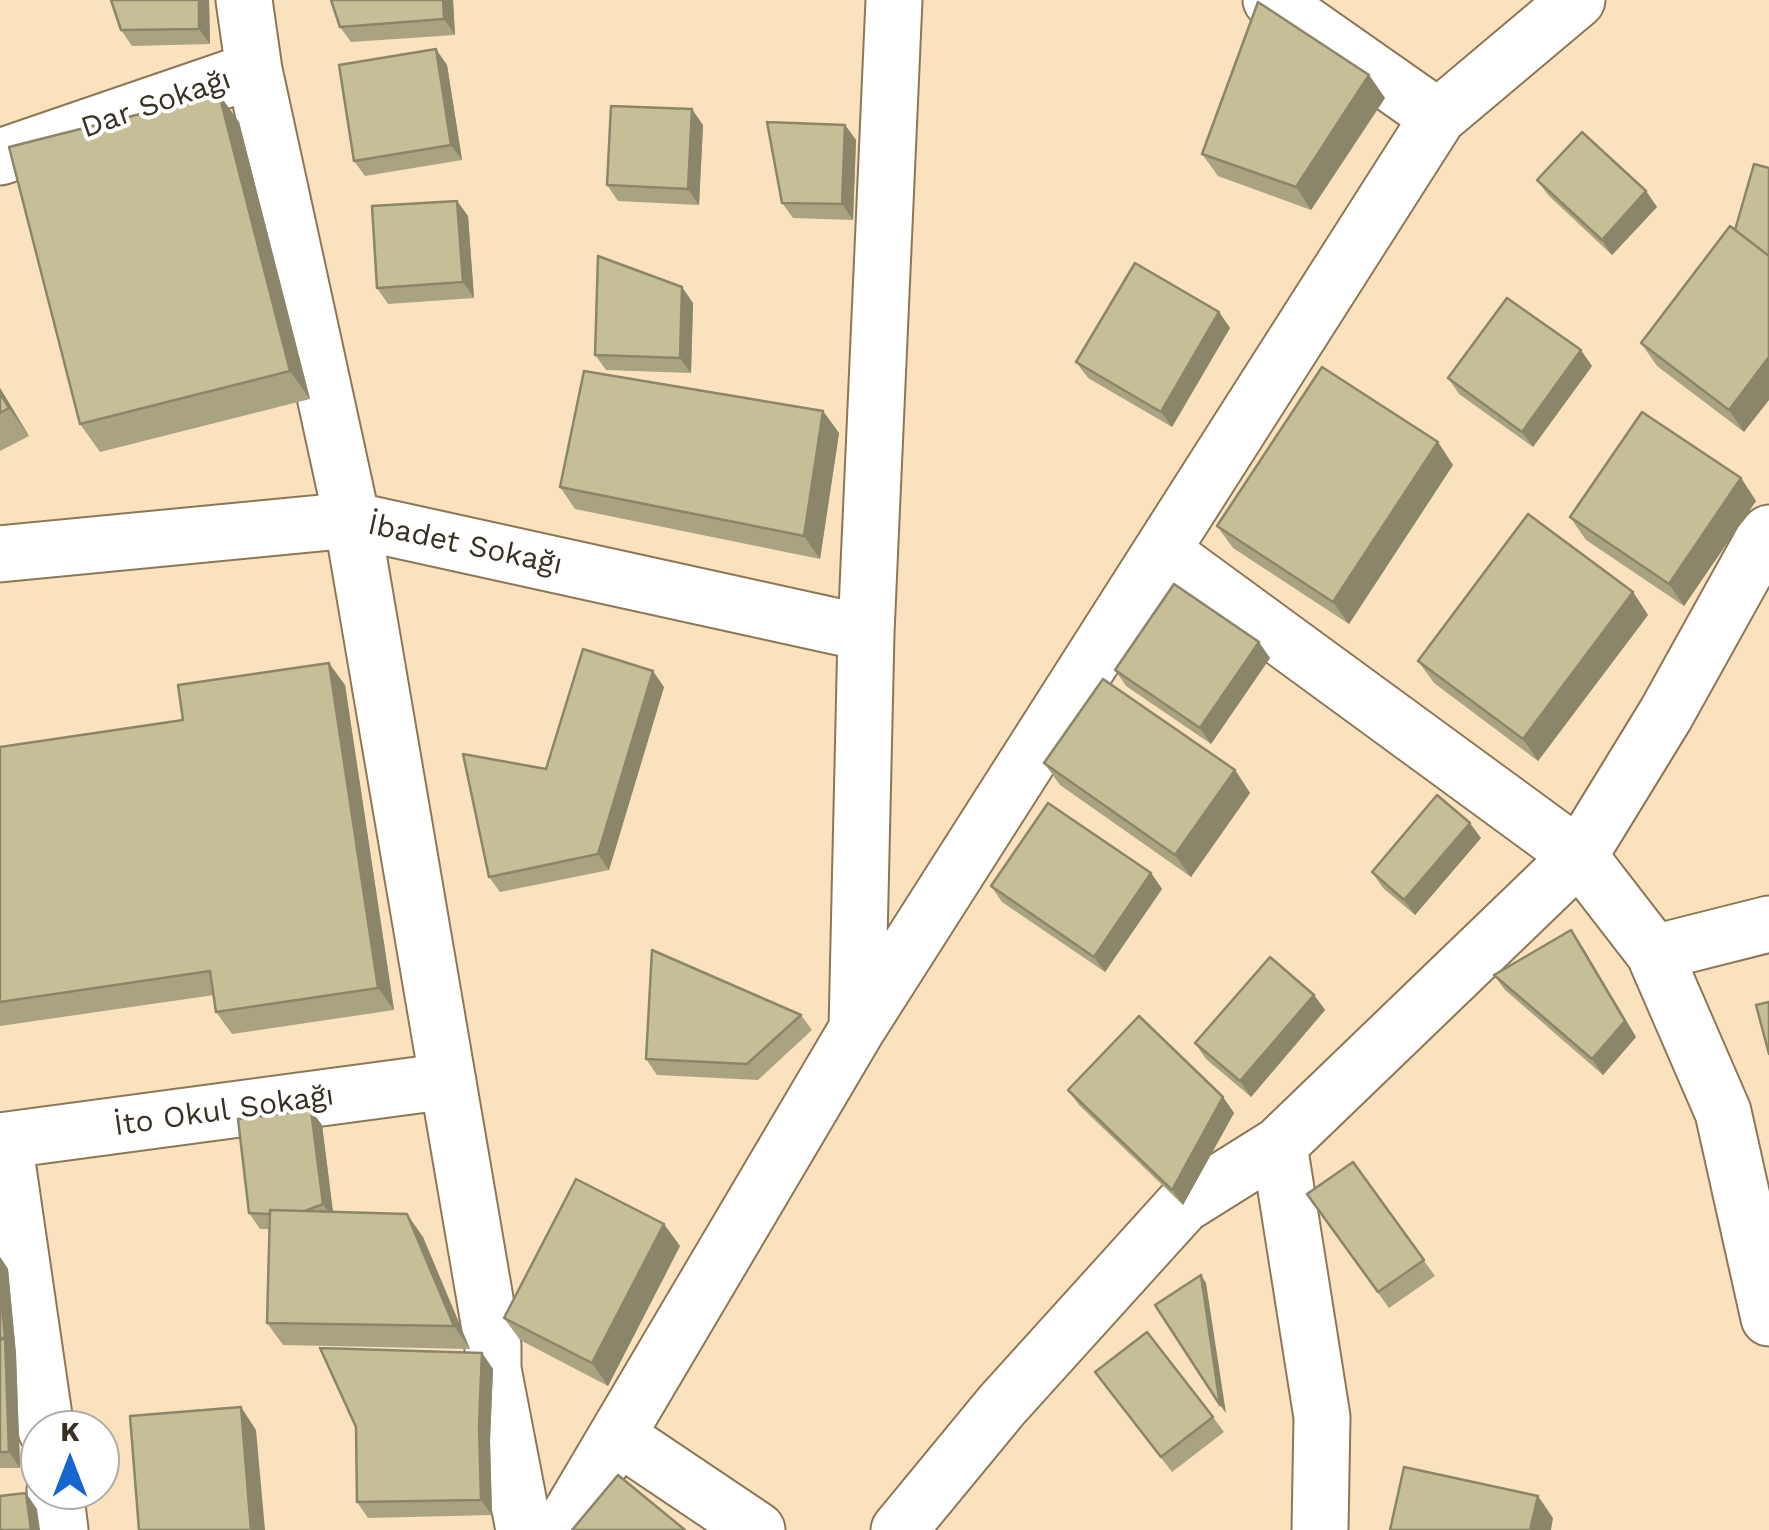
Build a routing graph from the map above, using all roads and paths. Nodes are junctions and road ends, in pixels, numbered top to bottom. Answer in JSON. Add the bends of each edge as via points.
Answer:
{"nodes":[{"id":1,"x":244,"y":0,"type":"edge"},
{"id":2,"x":894,"y":0,"type":"edge"},
{"id":3,"x":1271,"y":0,"type":"edge"},
{"id":4,"x":1577,"y":0,"type":"edge"},
{"id":5,"x":254,"y":70,"type":"junction"},
{"id":6,"x":1438,"y":118,"type":"junction"},
{"id":7,"x":0,"y":157,"type":"edge"},
{"id":8,"x":352,"y":520,"type":"junction"},
{"id":9,"x":1769,"y":533,"type":"edge"},
{"id":10,"x":1162,"y":551,"type":"junction"},
{"id":11,"x":0,"y":554,"type":"edge"},
{"id":12,"x":866,"y":633,"type":"junction"},
{"id":13,"x":1579,"y":856,"type":"junction"},
{"id":14,"x":1769,"y":924,"type":"edge"},
{"id":15,"x":1654,"y":953,"type":"junction"},
{"id":16,"x":857,"y":1029,"type":"junction"},
{"id":17,"x":448,"y":1081,"type":"junction"},
{"id":18,"x":2,"y":1141,"type":"edge"},
{"id":19,"x":1279,"y":1145,"type":"junction"},
{"id":20,"x":1769,"y":1318,"type":"edge"},
{"id":21,"x":43,"y":1410,"type":"edge"},
{"id":22,"x":616,"y":1436,"type":"junction"},
{"id":23,"x":524,"y":1530,"type":"edge"},
{"id":24,"x":561,"y":1530,"type":"edge"},
{"id":25,"x":757,"y":1530,"type":"edge"},
{"id":26,"x":899,"y":1530,"type":"edge"},
{"id":27,"x":1320,"y":1530,"type":"edge"}],
"edges":[{"from":1,"to":5,"type":"street"},
{"from":2,"to":12,"type":"street"},
{"from":3,"to":6,"type":"street"},
{"from":4,"to":6,"type":"street"},
{"from":5,"to":7,"type":"street","name":"Dar Sokağı"},
{"from":5,"to":8,"type":"street"},
{"from":6,"to":10,"type":"street"},
{"from":8,"to":11,"type":"street","name":"İbadet Sokağı"},
{"from":8,"to":12,"type":"street","name":"İbadet Sokağı"},
{"from":8,"to":17,"type":"street"},
{"from":9,"to":13,"type":"street"},
{"from":10,"to":13,"type":"street"},
{"from":10,"to":16,"type":"street"},
{"from":12,"to":16,"type":"street"},
{"from":13,"to":15,"type":"street"},
{"from":13,"to":19,"type":"street"},
{"from":14,"to":15,"type":"street"},
{"from":15,"to":20,"type":"street","via":[[1724,1112]]},
{"from":16,"to":22,"type":"street"},
{"from":17,"to":18,"type":"street","name":"İto Okul Sokağı"},
{"from":17,"to":23,"type":"street"},
{"from":18,"to":21,"type":"street"},
{"from":19,"to":26,"type":"street","via":[[1183,1205]]},
{"from":19,"to":27,"type":"street","via":[[1322,1417]]},
{"from":22,"to":24,"type":"street"},
{"from":22,"to":25,"type":"street"}]}
